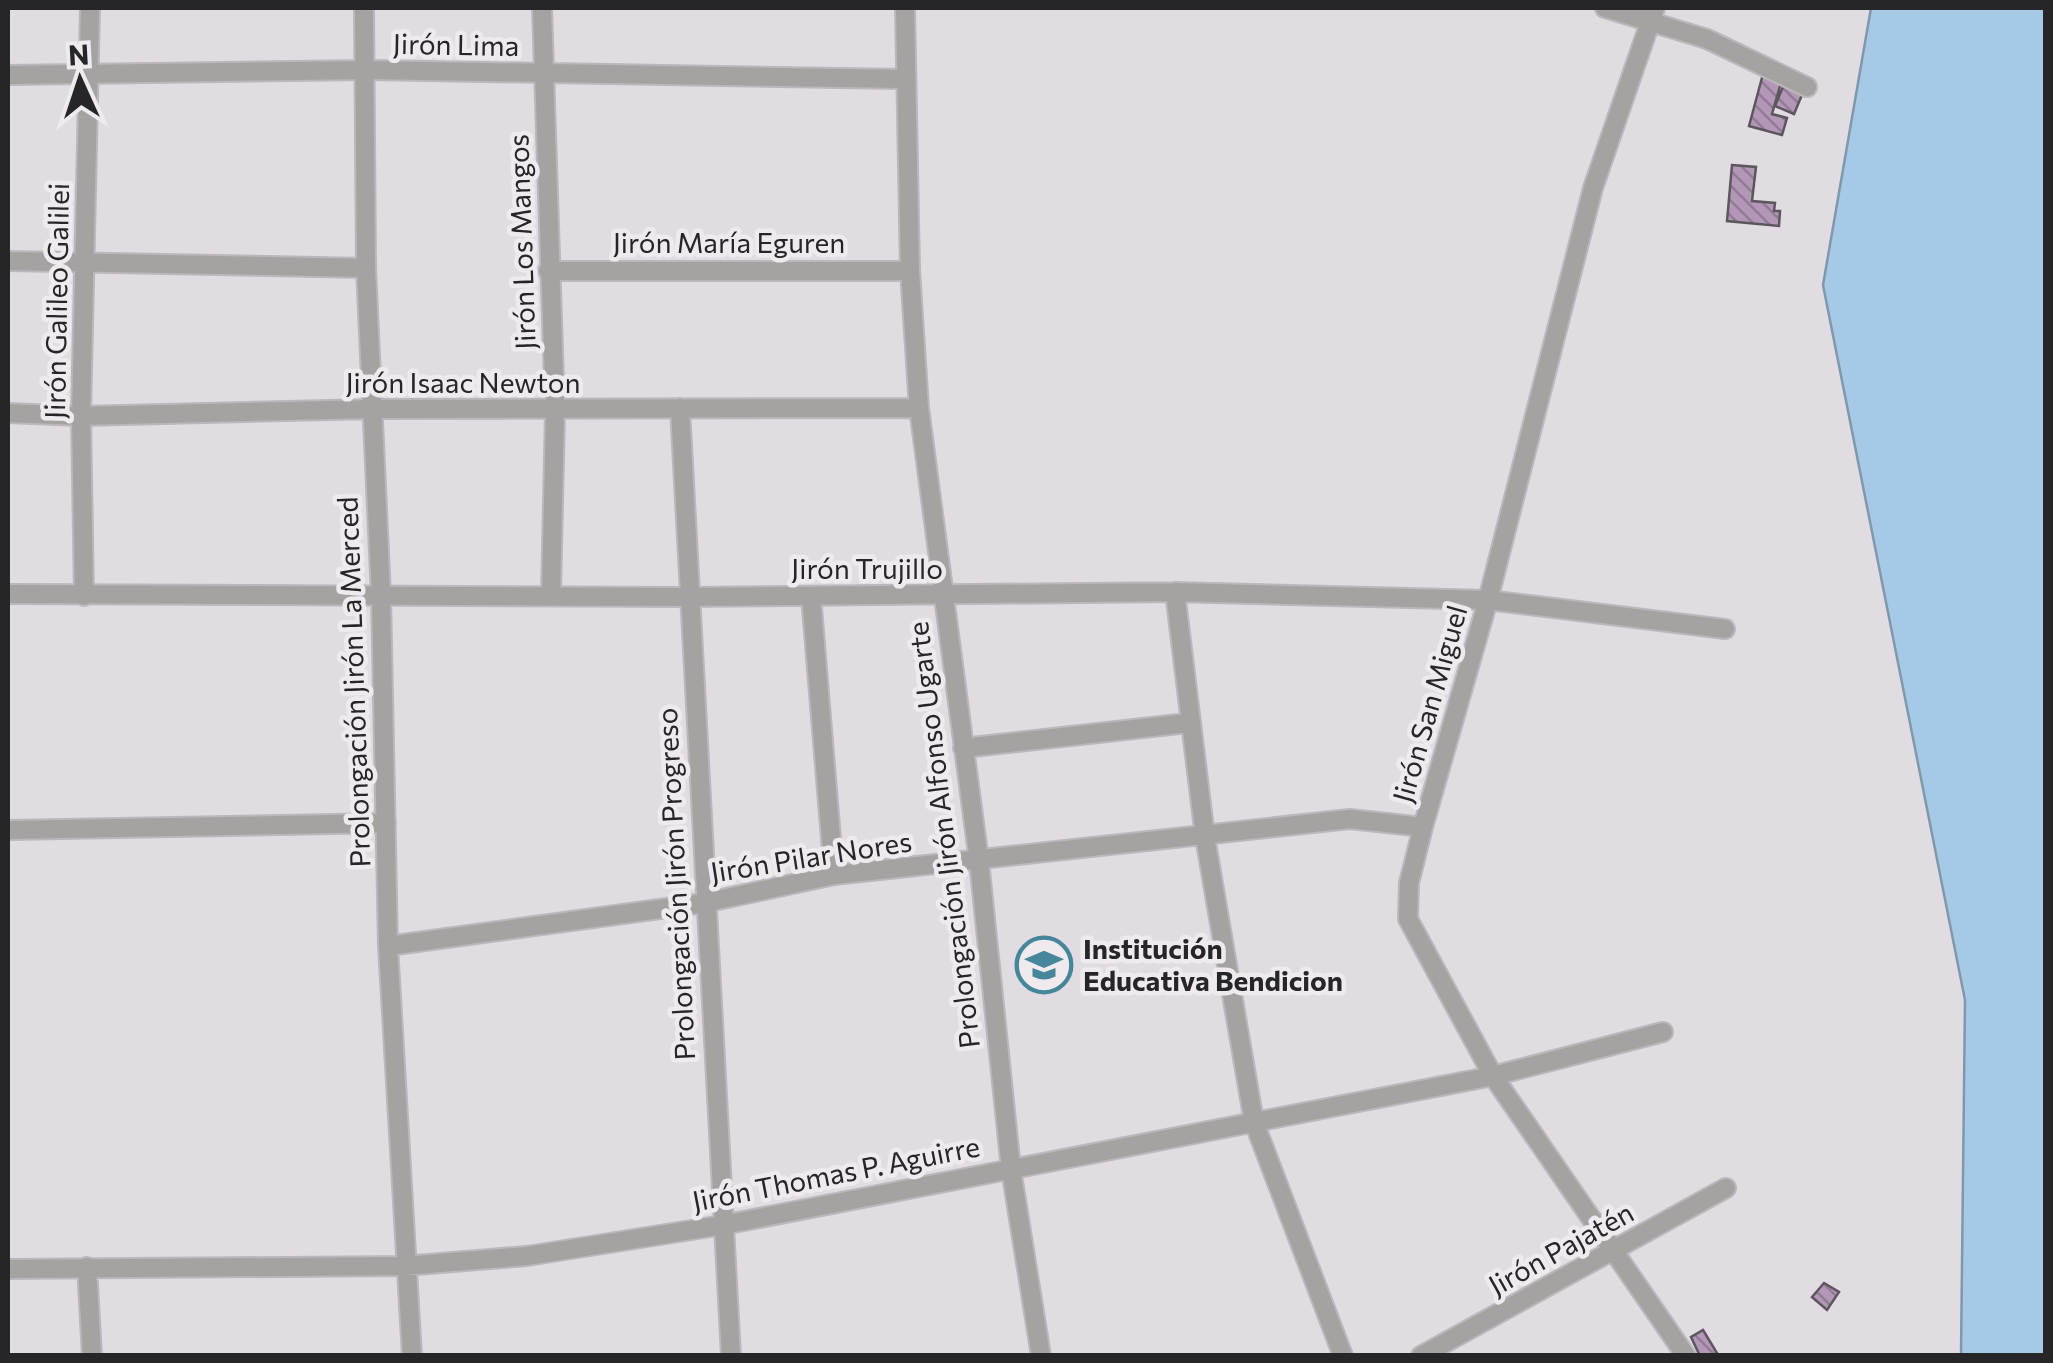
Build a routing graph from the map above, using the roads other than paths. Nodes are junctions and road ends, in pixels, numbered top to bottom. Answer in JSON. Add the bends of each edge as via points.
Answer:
{"nodes":[{"id":1,"x":90,"y":8,"type":"edge"},
{"id":2,"x":364,"y":8,"type":"edge"},
{"id":3,"x":542,"y":8,"type":"edge"},
{"id":4,"x":905,"y":8,"type":"edge"},
{"id":5,"x":1605,"y":8,"type":"edge"},
{"id":6,"x":1653,"y":14,"type":"edge"},
{"id":7,"x":368,"y":70,"type":"junction"},
{"id":8,"x":8,"y":75,"type":"edge"},
{"id":9,"x":90,"y":75,"type":"junction"},
{"id":10,"x":544,"y":75,"type":"junction"},
{"id":11,"x":903,"y":78,"type":"junction"},
{"id":12,"x":1807,"y":87,"type":"dead end"},
{"id":13,"x":8,"y":261,"type":"edge"},
{"id":14,"x":86,"y":261,"type":"junction"},
{"id":15,"x":366,"y":268,"type":"junction"},
{"id":16,"x":548,"y":271,"type":"junction"},
{"id":17,"x":910,"y":271,"type":"junction"},
{"id":18,"x":680,"y":408,"type":"junction"},
{"id":19,"x":919,"y":408,"type":"junction"},
{"id":20,"x":374,"y":409,"type":"junction"},
{"id":21,"x":555,"y":412,"type":"junction"},
{"id":22,"x":8,"y":413,"type":"edge"},
{"id":23,"x":81,"y":416,"type":"junction"},
{"id":24,"x":1175,"y":592,"type":"junction"},
{"id":25,"x":8,"y":594,"type":"edge"},
{"id":26,"x":551,"y":594,"type":"junction"},
{"id":27,"x":84,"y":596,"type":"junction"},
{"id":28,"x":381,"y":596,"type":"junction"},
{"id":29,"x":811,"y":596,"type":"junction"},
{"id":30,"x":942,"y":596,"type":"junction"},
{"id":31,"x":688,"y":598,"type":"junction"},
{"id":32,"x":1488,"y":600,"type":"junction"},
{"id":33,"x":1725,"y":629,"type":"dead end"},
{"id":34,"x":1188,"y":724,"type":"junction"},
{"id":35,"x":963,"y":748,"type":"junction"},
{"id":36,"x":386,"y":823,"type":"junction"},
{"id":37,"x":1423,"y":827,"type":"junction"},
{"id":38,"x":8,"y":830,"type":"edge"},
{"id":39,"x":1205,"y":837,"type":"junction"},
{"id":40,"x":979,"y":861,"type":"junction"},
{"id":41,"x":834,"y":875,"type":"junction"},
{"id":42,"x":704,"y":903,"type":"junction"},
{"id":43,"x":388,"y":946,"type":"junction"},
{"id":44,"x":1663,"y":1032,"type":"dead end"},
{"id":45,"x":1492,"y":1076,"type":"junction"},
{"id":46,"x":1254,"y":1122,"type":"junction"},
{"id":47,"x":1010,"y":1169,"type":"junction"},
{"id":48,"x":1726,"y":1188,"type":"dead end"},
{"id":49,"x":722,"y":1225,"type":"junction"},
{"id":50,"x":1618,"y":1250,"type":"junction"},
{"id":51,"x":404,"y":1266,"type":"junction"},
{"id":52,"x":88,"y":1267,"type":"junction"},
{"id":53,"x":8,"y":1269,"type":"edge"},
{"id":54,"x":92,"y":1356,"type":"edge"},
{"id":55,"x":412,"y":1356,"type":"edge"},
{"id":56,"x":731,"y":1356,"type":"edge"},
{"id":57,"x":1041,"y":1356,"type":"edge"},
{"id":58,"x":1344,"y":1356,"type":"edge"},
{"id":59,"x":1421,"y":1356,"type":"edge"},
{"id":60,"x":1686,"y":1356,"type":"edge"}],
"edges":[{"from":1,"to":9,"type":"street","name":"Jirón Galileo Galilei"},
{"from":2,"to":7,"type":"street","name":"Prolongación Jirón La Merced"},
{"from":3,"to":10,"type":"street","name":"Jirón Los Mangos"},
{"from":4,"to":11,"type":"street","name":"Prolongación Jirón Alfonso Ugarte"},
{"from":5,"to":6,"type":"street"},
{"from":6,"to":12,"type":"street"},
{"from":6,"to":32,"type":"street","name":"Jirón San Miguel","via":[[1593,188]]},
{"from":7,"to":9,"type":"street","name":"Jirón Lima"},
{"from":7,"to":10,"type":"street","name":"Jirón Lima"},
{"from":7,"to":15,"type":"street","name":"Prolongación Jirón La Merced"},
{"from":8,"to":9,"type":"street","name":"Jirón Lima"},
{"from":9,"to":14,"type":"street","name":"Jirón Galileo Galilei"},
{"from":10,"to":11,"type":"street","name":"Jirón Lima"},
{"from":10,"to":16,"type":"street","name":"Jirón Los Mangos"},
{"from":11,"to":17,"type":"street","name":"Prolongación Jirón Alfonso Ugarte"},
{"from":13,"to":14,"type":"street"},
{"from":14,"to":15,"type":"street"},
{"from":14,"to":23,"type":"street","name":"Jirón Galileo Galilei"},
{"from":15,"to":20,"type":"street","name":"Prolongación Jirón La Merced"},
{"from":16,"to":17,"type":"street","name":"Jirón María Eguren"},
{"from":16,"to":21,"type":"street","name":"Jirón Los Mangos"},
{"from":17,"to":19,"type":"street","name":"Prolongación Jirón Alfonso Ugarte"},
{"from":18,"to":19,"type":"street","name":"Jirón Isaac Newton"},
{"from":18,"to":21,"type":"street","name":"Jirón Isaac Newton"},
{"from":18,"to":31,"type":"street","name":"Prolongación Jirón Progreso"},
{"from":19,"to":30,"type":"street","name":"Prolongación Jirón Alfonso Ugarte"},
{"from":20,"to":21,"type":"street","name":"Jirón Isaac Newton"},
{"from":20,"to":23,"type":"street","name":"Jirón Isaac Newton"},
{"from":20,"to":28,"type":"street","name":"Prolongación Jirón La Merced"},
{"from":21,"to":26,"type":"street","name":"Jirón Los Mangos"},
{"from":22,"to":23,"type":"street","name":"Jirón Isaac Newton"},
{"from":23,"to":27,"type":"street","name":"Jirón Galileo Galilei"},
{"from":24,"to":30,"type":"street","name":"Jirón Trujillo"},
{"from":24,"to":32,"type":"street","name":"Jirón Trujillo"},
{"from":24,"to":34,"type":"street"},
{"from":25,"to":27,"type":"street","name":"Jirón Trujillo"},
{"from":26,"to":28,"type":"street","name":"Jirón Trujillo"},
{"from":26,"to":31,"type":"street","name":"Jirón Trujillo"},
{"from":27,"to":28,"type":"street","name":"Jirón Trujillo"},
{"from":28,"to":36,"type":"street","name":"Prolongación Jirón La Merced"},
{"from":29,"to":30,"type":"street","name":"Jirón Trujillo"},
{"from":29,"to":31,"type":"street","name":"Jirón Trujillo"},
{"from":29,"to":41,"type":"street"},
{"from":30,"to":35,"type":"street","name":"Prolongación Jirón Alfonso Ugarte"},
{"from":31,"to":42,"type":"street","name":"Prolongación Jirón Progreso"},
{"from":32,"to":33,"type":"street","name":"Jirón Trujillo"},
{"from":32,"to":37,"type":"street","name":"Jirón San Miguel"},
{"from":34,"to":35,"type":"street"},
{"from":34,"to":39,"type":"street"},
{"from":35,"to":40,"type":"street","name":"Prolongación Jirón Alfonso Ugarte"},
{"from":36,"to":38,"type":"street"},
{"from":36,"to":43,"type":"street","name":"Prolongación Jirón La Merced"},
{"from":37,"to":39,"type":"street","name":"Jirón Pilar Nores","via":[[1350,819]]},
{"from":37,"to":45,"type":"street","name":"Jirón San Miguel","via":[[1408,919]]},
{"from":39,"to":40,"type":"street","name":"Jirón Pilar Nores"},
{"from":39,"to":46,"type":"street"},
{"from":40,"to":41,"type":"street","name":"Jirón Pilar Nores"},
{"from":40,"to":47,"type":"street","name":"Prolongación Jirón Alfonso Ugarte"},
{"from":41,"to":42,"type":"street","name":"Jirón Pilar Nores"},
{"from":42,"to":43,"type":"street","name":"Jirón Pilar Nores"},
{"from":42,"to":49,"type":"street","name":"Prolongación Jirón Progreso"},
{"from":43,"to":51,"type":"street","name":"Prolongación Jirón La Merced"},
{"from":44,"to":45,"type":"street","name":"Jirón Thomas P. Aguirre"},
{"from":45,"to":46,"type":"street","name":"Jirón Thomas P. Aguirre"},
{"from":45,"to":50,"type":"street","name":"Jirón San Miguel"},
{"from":46,"to":47,"type":"street","name":"Jirón Thomas P. Aguirre"},
{"from":46,"to":58,"type":"street"},
{"from":47,"to":49,"type":"street","name":"Jirón Thomas P. Aguirre"},
{"from":47,"to":57,"type":"street","name":"Prolongación Jirón Alfonso Ugarte"},
{"from":48,"to":50,"type":"street","name":"Jirón Pajatén"},
{"from":49,"to":51,"type":"street","name":"Jirón Thomas P. Aguirre","via":[[526,1256]]},
{"from":49,"to":56,"type":"street","name":"Prolongación Jirón Progreso"},
{"from":50,"to":59,"type":"street","name":"Jirón Pajatén"},
{"from":50,"to":60,"type":"street","name":"Jirón San Miguel"},
{"from":51,"to":52,"type":"street","name":"Jirón Thomas P. Aguirre"},
{"from":51,"to":55,"type":"street","name":"Prolongación Jirón La Merced"},
{"from":52,"to":53,"type":"street","name":"Jirón Thomas P. Aguirre"},
{"from":52,"to":54,"type":"street"}]}
